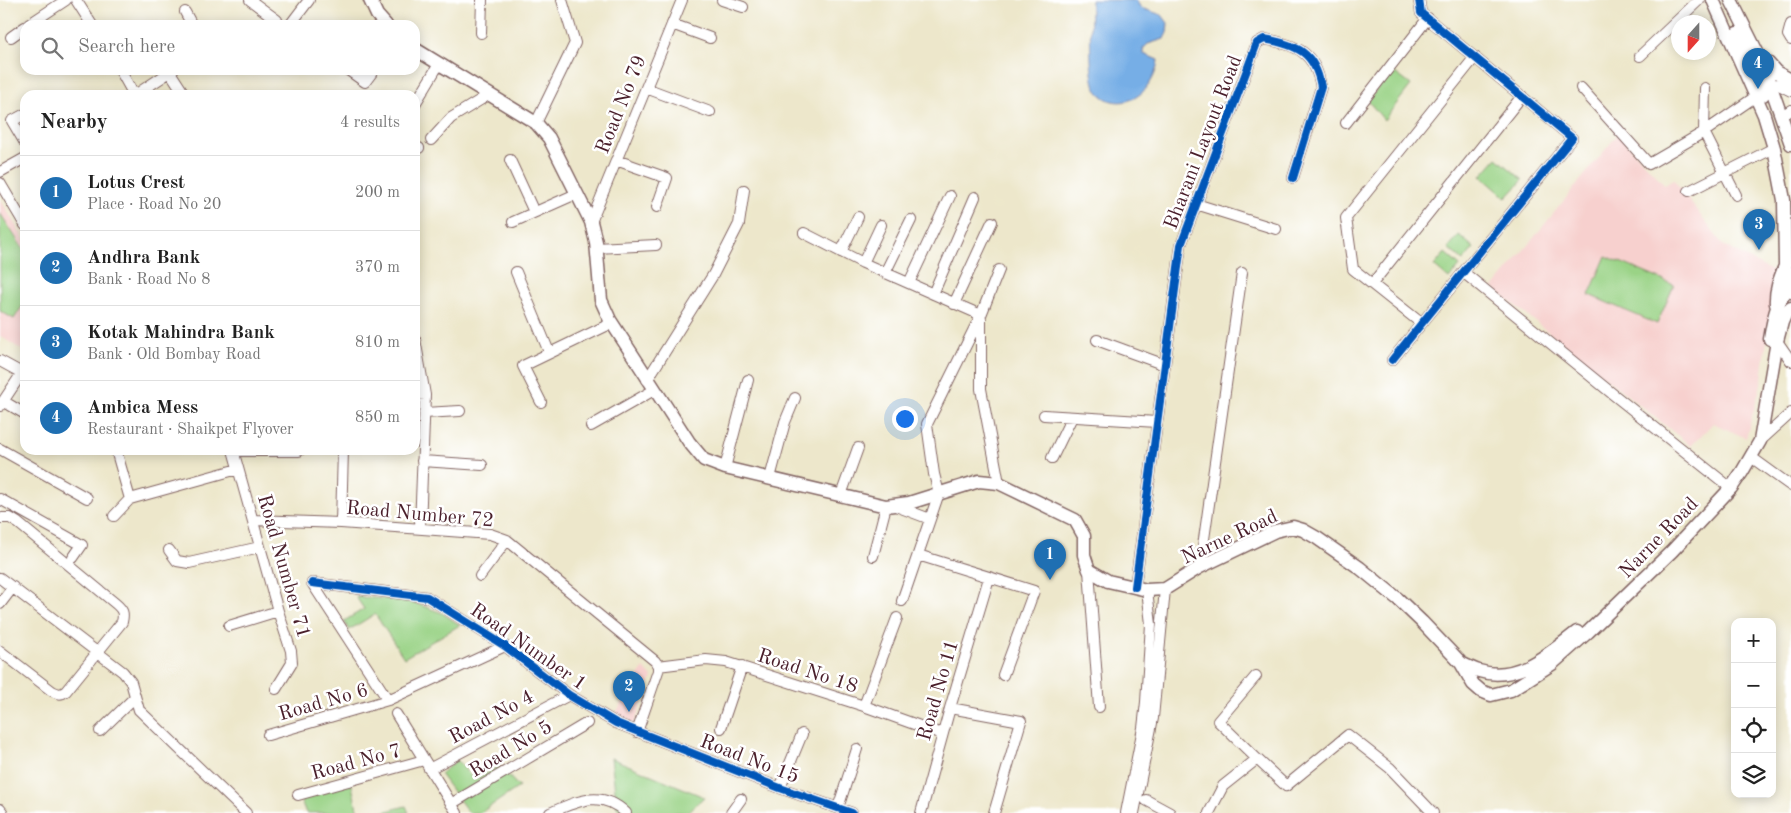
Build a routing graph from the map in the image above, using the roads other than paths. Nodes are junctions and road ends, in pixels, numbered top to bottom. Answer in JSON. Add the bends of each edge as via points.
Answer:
{"nodes":[{"id":1,"x":66,"y":0,"type":"edge"},
{"id":2,"x":76,"y":0,"type":"edge"},
{"id":3,"x":250,"y":0,"type":"edge"},
{"id":4,"x":309,"y":0,"type":"edge"},
{"id":5,"x":370,"y":0,"type":"edge"},
{"id":6,"x":482,"y":0,"type":"edge"},
{"id":7,"x":562,"y":0,"type":"edge"},
{"id":8,"x":682,"y":0,"type":"edge"},
{"id":9,"x":722,"y":0,"type":"edge"},
{"id":10,"x":1420,"y":0,"type":"edge"},
{"id":11,"x":1699,"y":0,"type":"edge"},
{"id":12,"x":1713,"y":0,"type":"edge"},
{"id":13,"x":1720,"y":0,"type":"edge"},
{"id":14,"x":1731,"y":0,"type":"edge"},
{"id":15,"x":1737,"y":0,"type":"edge"},
{"id":16,"x":743,"y":7,"type":"dead end"},
{"id":17,"x":185,"y":12,"type":"dead end"},
{"id":18,"x":1428,"y":18,"type":"junction"},
{"id":19,"x":36,"y":20,"type":"edge"},
{"id":20,"x":89,"y":20,"type":"edge"},
{"id":21,"x":189,"y":20,"type":"edge"},
{"id":22,"x":277,"y":20,"type":"dead end"},
{"id":23,"x":294,"y":20,"type":"edge"},
{"id":24,"x":382,"y":20,"type":"edge"},
{"id":25,"x":672,"y":24,"type":"junction"},
{"id":26,"x":1791,"y":24,"type":"edge"},
{"id":27,"x":20,"y":30,"type":"edge"},
{"id":28,"x":481,"y":33,"type":"dead end"},
{"id":29,"x":10,"y":37,"type":"dead end"},
{"id":30,"x":710,"y":38,"type":"dead end"},
{"id":31,"x":1791,"y":40,"type":"edge"},
{"id":32,"x":420,"y":52,"type":"edge"},
{"id":33,"x":1640,"y":56,"type":"dead end"},
{"id":34,"x":1475,"y":57,"type":"junction"},
{"id":35,"x":1768,"y":63,"type":"junction"},
{"id":36,"x":439,"y":64,"type":"junction"},
{"id":37,"x":123,"y":75,"type":"edge"},
{"id":38,"x":166,"y":75,"type":"edge"},
{"id":39,"x":174,"y":75,"type":"edge"},
{"id":40,"x":355,"y":75,"type":"edge"},
{"id":41,"x":370,"y":75,"type":"edge"},
{"id":42,"x":1791,"y":80,"type":"edge"},
{"id":43,"x":1778,"y":84,"type":"junction"},
{"id":44,"x":646,"y":88,"type":"junction"},
{"id":45,"x":1581,"y":88,"type":"dead end"},
{"id":46,"x":1705,"y":88,"type":"dead end"},
{"id":47,"x":131,"y":90,"type":"edge"},
{"id":48,"x":142,"y":90,"type":"edge"},
{"id":49,"x":182,"y":90,"type":"edge"},
{"id":50,"x":1791,"y":91,"type":"edge"},
{"id":51,"x":490,"y":94,"type":"junction"},
{"id":52,"x":420,"y":96,"type":"edge"},
{"id":53,"x":1522,"y":96,"type":"junction"},
{"id":54,"x":1755,"y":97,"type":"junction"},
{"id":55,"x":710,"y":112,"type":"dead end"},
{"id":56,"x":1790,"y":115,"type":"edge"},
{"id":57,"x":20,"y":117,"type":"edge"},
{"id":58,"x":536,"y":123,"type":"junction"},
{"id":59,"x":1346,"y":123,"type":"dead end"},
{"id":60,"x":1704,"y":132,"type":"junction"},
{"id":61,"x":20,"y":135,"type":"edge"},
{"id":62,"x":431,"y":140,"type":"dead end"},
{"id":63,"x":1791,"y":144,"type":"edge"},
{"id":64,"x":1774,"y":148,"type":"junction"},
{"id":65,"x":510,"y":160,"type":"dead end"},
{"id":66,"x":616,"y":160,"type":"junction"},
{"id":67,"x":20,"y":161,"type":"edge"},
{"id":68,"x":0,"y":172,"type":"edge"},
{"id":69,"x":1725,"y":172,"type":"junction"},
{"id":70,"x":1293,"y":178,"type":"dead end"},
{"id":71,"x":0,"y":183,"type":"edge"},
{"id":72,"x":744,"y":190,"type":"dead end"},
{"id":73,"x":1689,"y":191,"type":"dead end"},
{"id":74,"x":576,"y":194,"type":"junction"},
{"id":75,"x":1736,"y":195,"type":"dead end"},
{"id":76,"x":950,"y":196,"type":"dead end"},
{"id":77,"x":975,"y":197,"type":"dead end"},
{"id":78,"x":1196,"y":204,"type":"junction"},
{"id":79,"x":657,"y":206,"type":"dead end"},
{"id":80,"x":534,"y":212,"type":"junction"},
{"id":81,"x":20,"y":217,"type":"edge"},
{"id":82,"x":858,"y":217,"type":"dead end"},
{"id":83,"x":912,"y":220,"type":"dead end"},
{"id":84,"x":1791,"y":221,"type":"edge"},
{"id":85,"x":513,"y":222,"type":"dead end"},
{"id":86,"x":591,"y":222,"type":"junction"},
{"id":87,"x":992,"y":222,"type":"dead end"},
{"id":88,"x":881,"y":225,"type":"dead end"},
{"id":89,"x":1276,"y":229,"type":"dead end"},
{"id":90,"x":804,"y":233,"type":"dead end"},
{"id":91,"x":656,"y":245,"type":"dead end"},
{"id":92,"x":596,"y":248,"type":"junction"},
{"id":93,"x":841,"y":252,"type":"junction"},
{"id":94,"x":863,"y":263,"type":"junction"},
{"id":95,"x":1785,"y":264,"type":"junction"},
{"id":96,"x":999,"y":270,"type":"dead end"},
{"id":97,"x":516,"y":272,"type":"dead end"},
{"id":98,"x":1463,"y":272,"type":"junction"},
{"id":99,"x":1242,"y":273,"type":"dead end"},
{"id":100,"x":885,"y":274,"type":"junction"},
{"id":101,"x":909,"y":283,"type":"junction"},
{"id":102,"x":1372,"y":284,"type":"junction"},
{"id":103,"x":1790,"y":289,"type":"edge"},
{"id":104,"x":933,"y":294,"type":"junction"},
{"id":105,"x":954,"y":304,"type":"junction"},
{"id":106,"x":1791,"y":308,"type":"edge"},
{"id":107,"x":1776,"y":312,"type":"junction"},
{"id":108,"x":981,"y":316,"type":"junction"},
{"id":109,"x":612,"y":323,"type":"junction"},
{"id":110,"x":1422,"y":323,"type":"junction"},
{"id":111,"x":1097,"y":340,"type":"dead end"},
{"id":112,"x":1777,"y":341,"type":"junction"},
{"id":113,"x":549,"y":352,"type":"junction"},
{"id":114,"x":1392,"y":360,"type":"dead end"},
{"id":115,"x":0,"y":361,"type":"edge"},
{"id":116,"x":1791,"y":361,"type":"edge"},
{"id":117,"x":1165,"y":365,"type":"junction"},
{"id":118,"x":20,"y":369,"type":"edge"},
{"id":119,"x":20,"y":375,"type":"edge"},
{"id":120,"x":748,"y":380,"type":"dead end"},
{"id":121,"x":651,"y":385,"type":"junction"},
{"id":122,"x":420,"y":394,"type":"edge"},
{"id":123,"x":795,"y":398,"type":"dead end"},
{"id":124,"x":541,"y":402,"type":"dead end"},
{"id":125,"x":2,"y":404,"type":"edge"},
{"id":126,"x":20,"y":412,"type":"edge"},
{"id":127,"x":460,"y":412,"type":"dead end"},
{"id":128,"x":424,"y":414,"type":"junction"},
{"id":129,"x":1044,"y":415,"type":"dead end"},
{"id":130,"x":1790,"y":416,"type":"edge"},
{"id":131,"x":1072,"y":417,"type":"junction"},
{"id":132,"x":1157,"y":422,"type":"junction"},
{"id":133,"x":591,"y":426,"type":"dead end"},
{"id":134,"x":1760,"y":441,"type":"junction"},
{"id":135,"x":858,"y":448,"type":"dead end"},
{"id":136,"x":0,"y":449,"type":"edge"},
{"id":137,"x":117,"y":455,"type":"edge"},
{"id":138,"x":234,"y":455,"type":"edge"},
{"id":139,"x":343,"y":455,"type":"edge"},
{"id":140,"x":1751,"y":457,"type":"junction"},
{"id":141,"x":1052,"y":458,"type":"dead end"},
{"id":142,"x":422,"y":461,"type":"junction"},
{"id":143,"x":482,"y":465,"type":"dead end"},
{"id":144,"x":724,"y":468,"type":"junction"},
{"id":145,"x":238,"y":469,"type":"junction"},
{"id":146,"x":770,"y":478,"type":"junction"},
{"id":147,"x":999,"y":483,"type":"junction"},
{"id":148,"x":1727,"y":485,"type":"junction"},
{"id":149,"x":1791,"y":486,"type":"edge"},
{"id":150,"x":939,"y":493,"type":"junction"},
{"id":151,"x":841,"y":495,"type":"junction"},
{"id":152,"x":0,"y":498,"type":"edge"},
{"id":153,"x":87,"y":498,"type":"dead end"},
{"id":154,"x":130,"y":498,"type":"junction"},
{"id":155,"x":890,"y":506,"type":"junction"},
{"id":156,"x":114,"y":516,"type":"dead end"},
{"id":157,"x":0,"y":518,"type":"edge"},
{"id":158,"x":930,"y":519,"type":"junction"},
{"id":159,"x":253,"y":520,"type":"junction"},
{"id":160,"x":341,"y":523,"type":"junction"},
{"id":161,"x":420,"y":528,"type":"junction"},
{"id":162,"x":507,"y":540,"type":"junction"},
{"id":163,"x":260,"y":547,"type":"junction"},
{"id":164,"x":169,"y":550,"type":"dead end"},
{"id":165,"x":918,"y":555,"type":"junction"},
{"id":166,"x":873,"y":556,"type":"dead end"},
{"id":167,"x":73,"y":558,"type":"dead end"},
{"id":168,"x":1200,"y":566,"type":"junction"},
{"id":169,"x":1089,"y":570,"type":"junction"},
{"id":170,"x":480,"y":576,"type":"dead end"},
{"id":171,"x":0,"y":578,"type":"edge"},
{"id":172,"x":989,"y":578,"type":"junction"},
{"id":173,"x":13,"y":587,"type":"junction"},
{"id":174,"x":1141,"y":588,"type":"junction"},
{"id":175,"x":1165,"y":589,"type":"junction"},
{"id":176,"x":902,"y":601,"type":"dead end"},
{"id":177,"x":0,"y":604,"type":"edge"},
{"id":178,"x":278,"y":612,"type":"junction"},
{"id":179,"x":897,"y":618,"type":"dead end"},
{"id":180,"x":229,"y":626,"type":"dead end"},
{"id":181,"x":505,"y":646,"type":"junction"},
{"id":182,"x":0,"y":651,"type":"edge"},
{"id":183,"x":98,"y":652,"type":"junction"},
{"id":184,"x":1461,"y":664,"type":"junction"},
{"id":185,"x":658,"y":666,"type":"junction"},
{"id":186,"x":742,"y":666,"type":"junction"},
{"id":187,"x":1003,"y":675,"type":"dead end"},
{"id":188,"x":1256,"y":676,"type":"dead end"},
{"id":189,"x":276,"y":689,"type":"dead end"},
{"id":190,"x":569,"y":695,"type":"junction"},
{"id":191,"x":135,"y":697,"type":"junction"},
{"id":192,"x":388,"y":700,"type":"junction"},
{"id":193,"x":864,"y":706,"type":"junction"},
{"id":194,"x":1099,"y":707,"type":"dead end"},
{"id":195,"x":950,"y":708,"type":"junction"},
{"id":196,"x":396,"y":714,"type":"dead end"},
{"id":197,"x":587,"y":723,"type":"dead end"},
{"id":198,"x":721,"y":728,"type":"dead end"},
{"id":199,"x":100,"y":732,"type":"dead end"},
{"id":200,"x":636,"y":732,"type":"junction"},
{"id":201,"x":802,"y":734,"type":"dead end"},
{"id":202,"x":942,"y":734,"type":"junction"},
{"id":203,"x":268,"y":735,"type":"dead end"},
{"id":204,"x":857,"y":749,"type":"dead end"},
{"id":205,"x":1257,"y":759,"type":"junction"},
{"id":206,"x":427,"y":765,"type":"junction"},
{"id":207,"x":780,"y":788,"type":"junction"},
{"id":208,"x":298,"y":795,"type":"dead end"},
{"id":209,"x":741,"y":799,"type":"dead end"},
{"id":210,"x":1146,"y":800,"type":"dead end"},
{"id":211,"x":0,"y":808,"type":"edge"},
{"id":212,"x":454,"y":808,"type":"edge"},
{"id":213,"x":838,"y":808,"type":"junction"},
{"id":214,"x":3,"y":813,"type":"edge"},
{"id":215,"x":246,"y":813,"type":"edge"},
{"id":216,"x":550,"y":813,"type":"edge"},
{"id":217,"x":626,"y":813,"type":"edge"},
{"id":218,"x":731,"y":813,"type":"edge"},
{"id":219,"x":852,"y":813,"type":"edge"},
{"id":220,"x":921,"y":813,"type":"edge"},
{"id":221,"x":994,"y":813,"type":"edge"},
{"id":222,"x":1126,"y":813,"type":"edge"},
{"id":223,"x":1134,"y":813,"type":"edge"},
{"id":224,"x":1170,"y":813,"type":"edge"},
{"id":225,"x":1209,"y":813,"type":"edge"},
{"id":226,"x":1433,"y":813,"type":"edge"}],
"edges":[{"from":1,"to":19,"type":"street"},
{"from":2,"to":20,"type":"street"},
{"from":3,"to":22,"type":"street"},
{"from":4,"to":23,"type":"street"},
{"from":5,"to":24,"type":"main road"},
{"from":6,"to":28,"type":"street"},
{"from":7,"to":58,"type":"street","via":[[575,43]]},
{"from":8,"to":25,"type":"street","name":"Road No 79"},
{"from":9,"to":16,"type":"street"},
{"from":10,"to":18,"type":"street","via":[[1421,13]]},
{"from":11,"to":33,"type":"street"},
{"from":12,"to":54,"type":"main road"},
{"from":13,"to":84,"type":"main road","via":[[1752,62],[1778,135],[1787,170]]},
{"from":14,"to":63,"type":"main road","via":[[1763,64]]},
{"from":15,"to":35,"type":"main road"},
{"from":17,"to":21,"type":"street"},
{"from":18,"to":34,"type":"street"},
{"from":18,"to":59,"type":"street"},
{"from":25,"to":30,"type":"street"},
{"from":25,"to":44,"type":"street","name":"Road No 79"},
{"from":26,"to":31,"type":"street","via":[[1788,35]]},
{"from":27,"to":29,"type":"street"},
{"from":32,"to":36,"type":"main road"},
{"from":34,"to":53,"type":"street"},
{"from":34,"to":102,"type":"street","via":[[1346,218],[1353,269]]},
{"from":35,"to":42,"type":"main road"},
{"from":35,"to":43,"type":"main road"},
{"from":36,"to":51,"type":"main road"},
{"from":36,"to":52,"type":"street"},
{"from":37,"to":47,"type":"street"},
{"from":38,"to":48,"type":"street"},
{"from":39,"to":49,"type":"street"},
{"from":40,"to":41,"type":"street","via":[[365,82]]},
{"from":43,"to":50,"type":"street"},
{"from":43,"to":56,"type":"main road"},
{"from":44,"to":55,"type":"street"},
{"from":44,"to":66,"type":"street","name":"Road No 79"},
{"from":45,"to":60,"type":"street","via":[[1649,164]]},
{"from":46,"to":60,"type":"street"},
{"from":51,"to":58,"type":"main road"},
{"from":51,"to":62,"type":"street","via":[[451,118]]},
{"from":53,"to":98,"type":"street","via":[[1572,138]]},
{"from":53,"to":102,"type":"street"},
{"from":54,"to":60,"type":"street"},
{"from":54,"to":64,"type":"main road"},
{"from":57,"to":61,"type":"street","via":[[12,121]]},
{"from":58,"to":74,"type":"main road","via":[[549,138]]},
{"from":60,"to":69,"type":"street"},
{"from":64,"to":69,"type":"street"},
{"from":64,"to":95,"type":"main road","via":[[1784,200]]},
{"from":65,"to":80,"type":"street"},
{"from":66,"to":79,"type":"street","via":[[667,178]]},
{"from":66,"to":86,"type":"street","name":"Road No 79"},
{"from":67,"to":68,"type":"street"},
{"from":69,"to":73,"type":"street"},
{"from":69,"to":75,"type":"street"},
{"from":70,"to":78,"type":"street","name":"Bharani Layout Road","via":[[1321,87],[1318,72],[1311,59],[1288,43],[1264,39],[1258,43]]},
{"from":71,"to":81,"type":"street"},
{"from":72,"to":121,"type":"street","via":[[739,224]]},
{"from":74,"to":80,"type":"street"},
{"from":74,"to":86,"type":"main road"},
{"from":76,"to":101,"type":"street"},
{"from":77,"to":104,"type":"street"},
{"from":78,"to":89,"type":"street"},
{"from":78,"to":117,"type":"street","name":"Bharani Layout Road","via":[[1181,245]]},
{"from":80,"to":85,"type":"street"},
{"from":82,"to":93,"type":"street"},
{"from":83,"to":100,"type":"street"},
{"from":86,"to":92,"type":"main road"},
{"from":87,"to":105,"type":"street"},
{"from":88,"to":94,"type":"street"},
{"from":90,"to":93,"type":"street"},
{"from":91,"to":92,"type":"street"},
{"from":92,"to":109,"type":"main road","via":[[602,300]]},
{"from":93,"to":94,"type":"street"},
{"from":94,"to":100,"type":"street"},
{"from":95,"to":103,"type":"main road"},
{"from":95,"to":107,"type":"main road","via":[[1775,295]]},
{"from":96,"to":108,"type":"street"},
{"from":97,"to":113,"type":"street"},
{"from":98,"to":110,"type":"street"},
{"from":98,"to":148,"type":"street"},
{"from":99,"to":168,"type":"street"},
{"from":100,"to":101,"type":"street"},
{"from":101,"to":104,"type":"street"},
{"from":102,"to":110,"type":"street"},
{"from":103,"to":107,"type":"main road","name":"Narne Road","via":[[1783,295]]},
{"from":104,"to":105,"type":"street"},
{"from":105,"to":108,"type":"street"},
{"from":106,"to":112,"type":"main road","name":"Narne Road","via":[[1782,322]]},
{"from":107,"to":148,"type":"main road","name":"Narne Road","via":[[1754,440]]},
{"from":108,"to":147,"type":"street","via":[[981,389]]},
{"from":108,"to":150,"type":"street","via":[[927,424]]},
{"from":109,"to":113,"type":"street"},
{"from":109,"to":121,"type":"main road"},
{"from":110,"to":114,"type":"street"},
{"from":111,"to":117,"type":"street"},
{"from":112,"to":116,"type":"street"},
{"from":112,"to":134,"type":"main road","name":"Narne Road"},
{"from":113,"to":124,"type":"street","via":[[523,366]]},
{"from":115,"to":118,"type":"street"},
{"from":117,"to":132,"type":"street","name":"Bharani Layout Road"},
{"from":119,"to":125,"type":"street"},
{"from":120,"to":144,"type":"street"},
{"from":121,"to":133,"type":"street"},
{"from":121,"to":144,"type":"main road","via":[[704,460]]},
{"from":122,"to":128,"type":"street"},
{"from":123,"to":146,"type":"street"},
{"from":125,"to":126,"type":"street"},
{"from":127,"to":128,"type":"street"},
{"from":128,"to":142,"type":"street"},
{"from":129,"to":131,"type":"street"},
{"from":130,"to":134,"type":"street"},
{"from":131,"to":132,"type":"street"},
{"from":131,"to":141,"type":"street"},
{"from":132,"to":174,"type":"street","name":"Bharani Layout Road"},
{"from":134,"to":140,"type":"main road","name":"Narne Road"},
{"from":135,"to":151,"type":"street"},
{"from":136,"to":153,"type":"street"},
{"from":137,"to":154,"type":"street"},
{"from":138,"to":145,"type":"street","name":"Road Number 71"},
{"from":139,"to":160,"type":"street"},
{"from":140,"to":149,"type":"street"},
{"from":140,"to":184,"type":"main road","name":"Narne Road","via":[[1731,488],[1672,551],[1552,664],[1511,690],[1491,695],[1473,684]]},
{"from":142,"to":143,"type":"street"},
{"from":142,"to":161,"type":"street"},
{"from":144,"to":146,"type":"main road"},
{"from":145,"to":154,"type":"street"},
{"from":145,"to":159,"type":"street","name":"Road Number 71"},
{"from":146,"to":151,"type":"main road"},
{"from":147,"to":150,"type":"main road","via":[[979,481]]},
{"from":147,"to":169,"type":"main road","via":[[1075,520],[1084,536],[1084,555]]},
{"from":148,"to":184,"type":"main road","name":"Narne Road","via":[[1613,599],[1547,655],[1512,672],[1480,671]]},
{"from":150,"to":155,"type":"main road"},
{"from":150,"to":158,"type":"street"},
{"from":151,"to":155,"type":"main road"},
{"from":152,"to":167,"type":"street","via":[[82,546]]},
{"from":154,"to":156,"type":"street"},
{"from":155,"to":158,"type":"street"},
{"from":155,"to":166,"type":"street"},
{"from":157,"to":183,"type":"street","via":[[10,518],[18,523],[122,609],[122,622]]},
{"from":158,"to":165,"type":"street"},
{"from":159,"to":160,"type":"street","name":"Road Number 72"},
{"from":159,"to":163,"type":"street","name":"Road Number 71"},
{"from":160,"to":161,"type":"street","name":"Road Number 72"},
{"from":161,"to":162,"type":"street","name":"Road Number 72","via":[[490,534]]},
{"from":162,"to":170,"type":"street"},
{"from":162,"to":185,"type":"street","name":"Road Number 72"},
{"from":163,"to":164,"type":"street","via":[[189,563],[177,561]]},
{"from":163,"to":178,"type":"street","name":"Road Number 71"},
{"from":165,"to":172,"type":"street"},
{"from":165,"to":176,"type":"street"},
{"from":168,"to":175,"type":"main road","name":"Narne Road"},
{"from":168,"to":184,"type":"main road","name":"Narne Road","via":[[1275,531],[1293,527],[1303,530],[1360,568],[1398,599]]},
{"from":169,"to":174,"type":"main road","name":"Narne Road","via":[[1108,581]]},
{"from":169,"to":194,"type":"street"},
{"from":171,"to":173,"type":"street"},
{"from":172,"to":187,"type":"street","via":[[1034,591]]},
{"from":172,"to":195,"type":"street","name":"Road No 11"},
{"from":173,"to":177,"type":"street"},
{"from":173,"to":183,"type":"street"},
{"from":174,"to":175,"type":"main road","name":"Narne Road"},
{"from":174,"to":222,"type":"street","name":"Bharani Layout Road","via":[[1152,624],[1142,736]]},
{"from":175,"to":223,"type":"street","via":[[1153,718]]},
{"from":178,"to":180,"type":"street"},
{"from":178,"to":189,"type":"street","name":"Road Number 71","via":[[292,663]]},
{"from":179,"to":193,"type":"street"},
{"from":181,"to":190,"type":"street","name":"Road Number 1"},
{"from":181,"to":192,"type":"street","name":"Road No 6"},
{"from":181,"to":192,"type":"street","name":"Road Number 1","via":[[428,597],[312,583]]},
{"from":182,"to":183,"type":"street","via":[[58,694],[66,691]]},
{"from":183,"to":191,"type":"street","via":[[127,677]]},
{"from":185,"to":186,"type":"street","name":"Road No 18","via":[[706,660]]},
{"from":185,"to":200,"type":"street"},
{"from":186,"to":193,"type":"street","name":"Road No 18"},
{"from":186,"to":198,"type":"street"},
{"from":188,"to":205,"type":"street","via":[[1218,721]]},
{"from":190,"to":200,"type":"street","name":"Road Number 1"},
{"from":190,"to":206,"type":"street","name":"Road No 4"},
{"from":191,"to":199,"type":"street"},
{"from":191,"to":215,"type":"street","via":[[144,716]]},
{"from":192,"to":203,"type":"street","name":"Road No 6"},
{"from":193,"to":202,"type":"street","name":"Road No 18"},
{"from":195,"to":202,"type":"street","name":"Road No 11"},
{"from":195,"to":221,"type":"street","via":[[1021,721]]},
{"from":196,"to":206,"type":"street"},
{"from":197,"to":212,"type":"street","name":"Road No 5"},
{"from":200,"to":207,"type":"street","name":"Road No 15"},
{"from":201,"to":207,"type":"street"},
{"from":202,"to":220,"type":"street","name":"Road No 11"},
{"from":204,"to":213,"type":"street"},
{"from":205,"to":225,"type":"street","via":[[1224,786]]},
{"from":205,"to":226,"type":"street","via":[[1286,786],[1348,735],[1390,768]]},
{"from":206,"to":208,"type":"street","name":"Road No 7"},
{"from":206,"to":212,"type":"street"},
{"from":207,"to":213,"type":"street","name":"Road No 15"},
{"from":209,"to":218,"type":"street"},
{"from":210,"to":224,"type":"street"},
{"from":211,"to":214,"type":"street"},
{"from":213,"to":219,"type":"street","name":"Road No 15"},
{"from":216,"to":217,"type":"street","via":[[595,798],[618,804]]}]}
